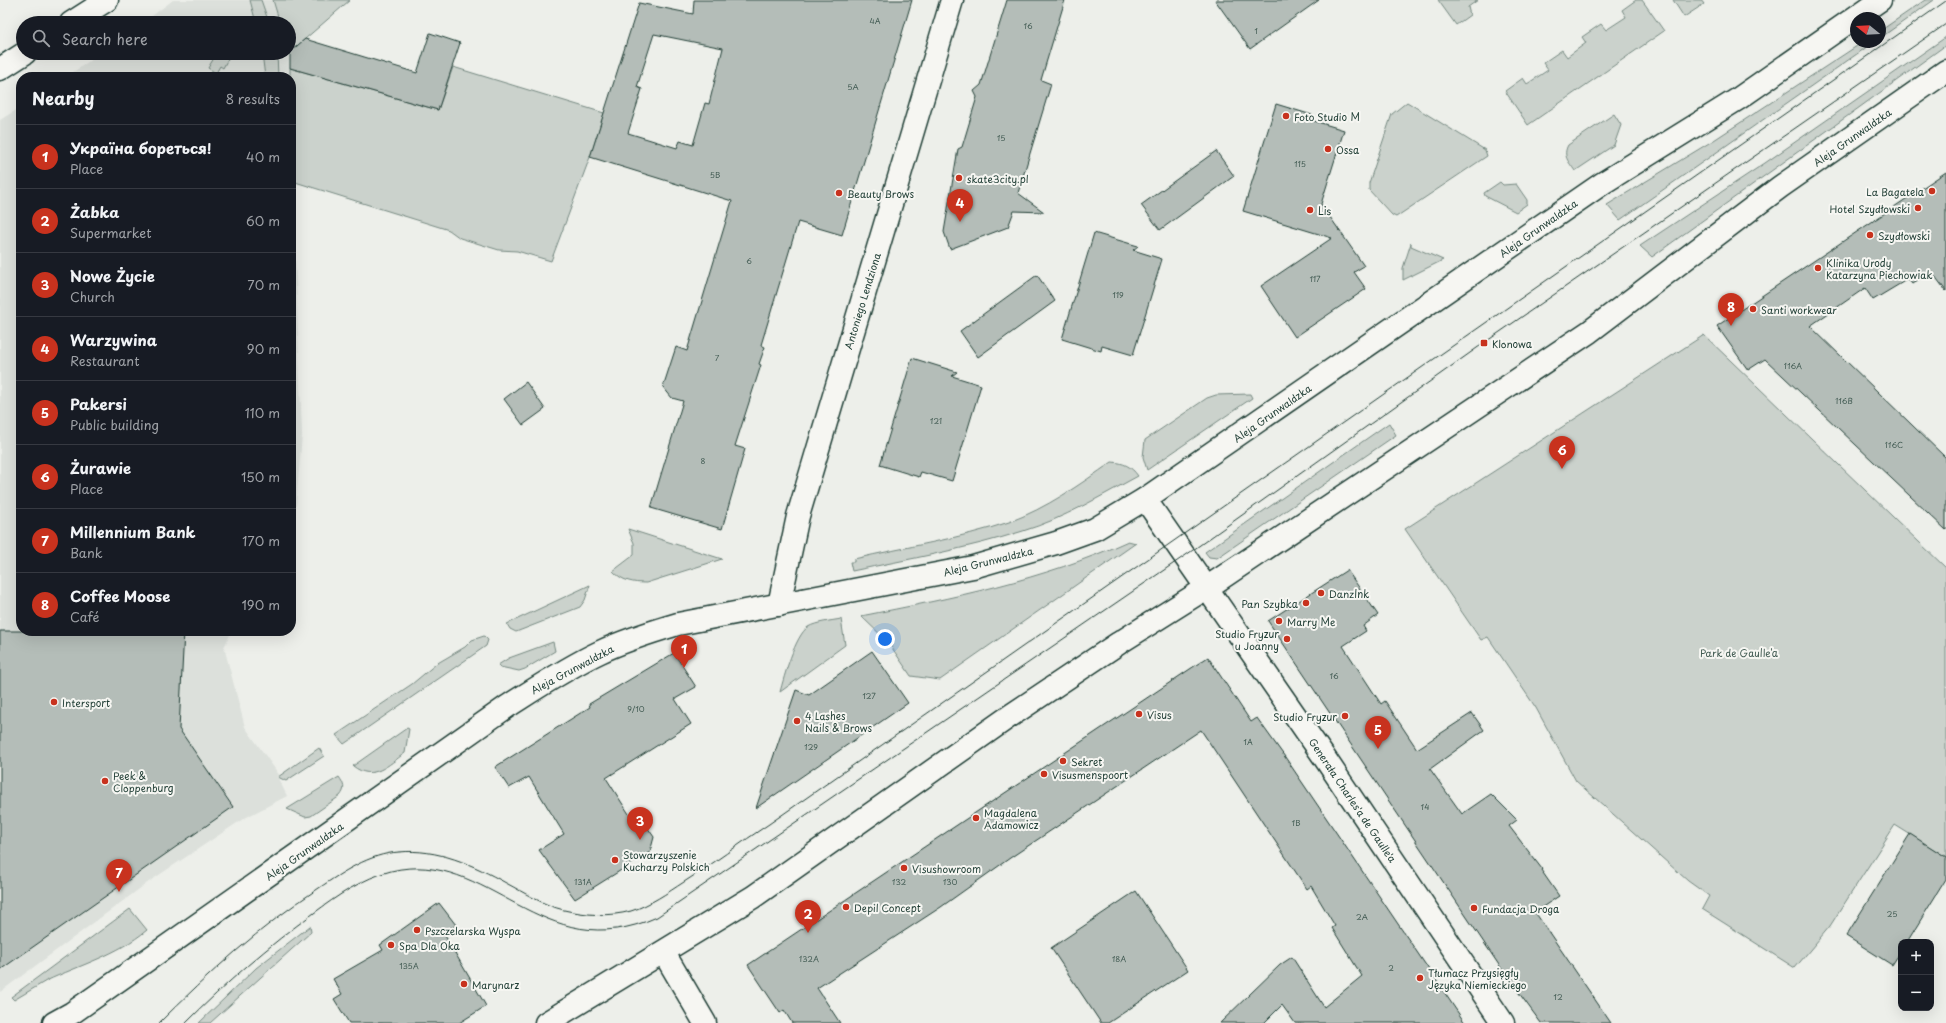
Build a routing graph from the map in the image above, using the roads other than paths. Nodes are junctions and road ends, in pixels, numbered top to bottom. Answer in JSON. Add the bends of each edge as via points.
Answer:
{"nodes":[{"id":1,"x":107,"y":0,"type":"edge"},
{"id":2,"x":952,"y":0,"type":"edge"},
{"id":3,"x":1880,"y":0,"type":"edge"},
{"id":4,"x":82,"y":16,"type":"edge"},
{"id":5,"x":16,"y":59,"type":"edge"},
{"id":6,"x":0,"y":69,"type":"edge"},
{"id":7,"x":1946,"y":71,"type":"edge"},
{"id":8,"x":1145,"y":499,"type":"junction"},
{"id":9,"x":1208,"y":587,"type":"junction"},
{"id":10,"x":779,"y":605,"type":"junction"},
{"id":11,"x":664,"y":953,"type":"junction"},
{"id":12,"x":63,"y":1020,"type":"edge"},
{"id":13,"x":546,"y":1023,"type":"edge"},
{"id":14,"x":706,"y":1023,"type":"edge"},
{"id":15,"x":1503,"y":1023,"type":"edge"}],
"edges":[{"from":1,"to":4,"type":"main road"},
{"from":2,"to":10,"type":"main road","name":"Antoniego Lendziona","via":[[798,516]]},
{"from":3,"to":8,"type":"main road","name":"Aleja Grunwaldzka","via":[[1738,99],[1603,182]]},
{"from":5,"to":6,"type":"main road"},
{"from":7,"to":9,"type":"main road","name":"Aleja Grunwaldzka","via":[[1780,187],[1589,332]]},
{"from":8,"to":9,"type":"main road","name":"Generała Charles'a de Gaulle'a"},
{"from":8,"to":10,"type":"main road","name":"Aleja Grunwaldzka","via":[[1095,529],[1056,543],[973,567]]},
{"from":9,"to":11,"type":"main road","name":"Aleja Grunwaldzka","via":[[1010,716],[753,897]]},
{"from":9,"to":15,"type":"main road","name":"Generała Charles'a de Gaulle'a"},
{"from":10,"to":12,"type":"main road","name":"Aleja Grunwaldzka","via":[[678,624],[634,638],[600,652],[552,678],[508,706]]},
{"from":11,"to":13,"type":"main road","name":"Aleja Grunwaldzka"},
{"from":11,"to":14,"type":"main road"}]}
